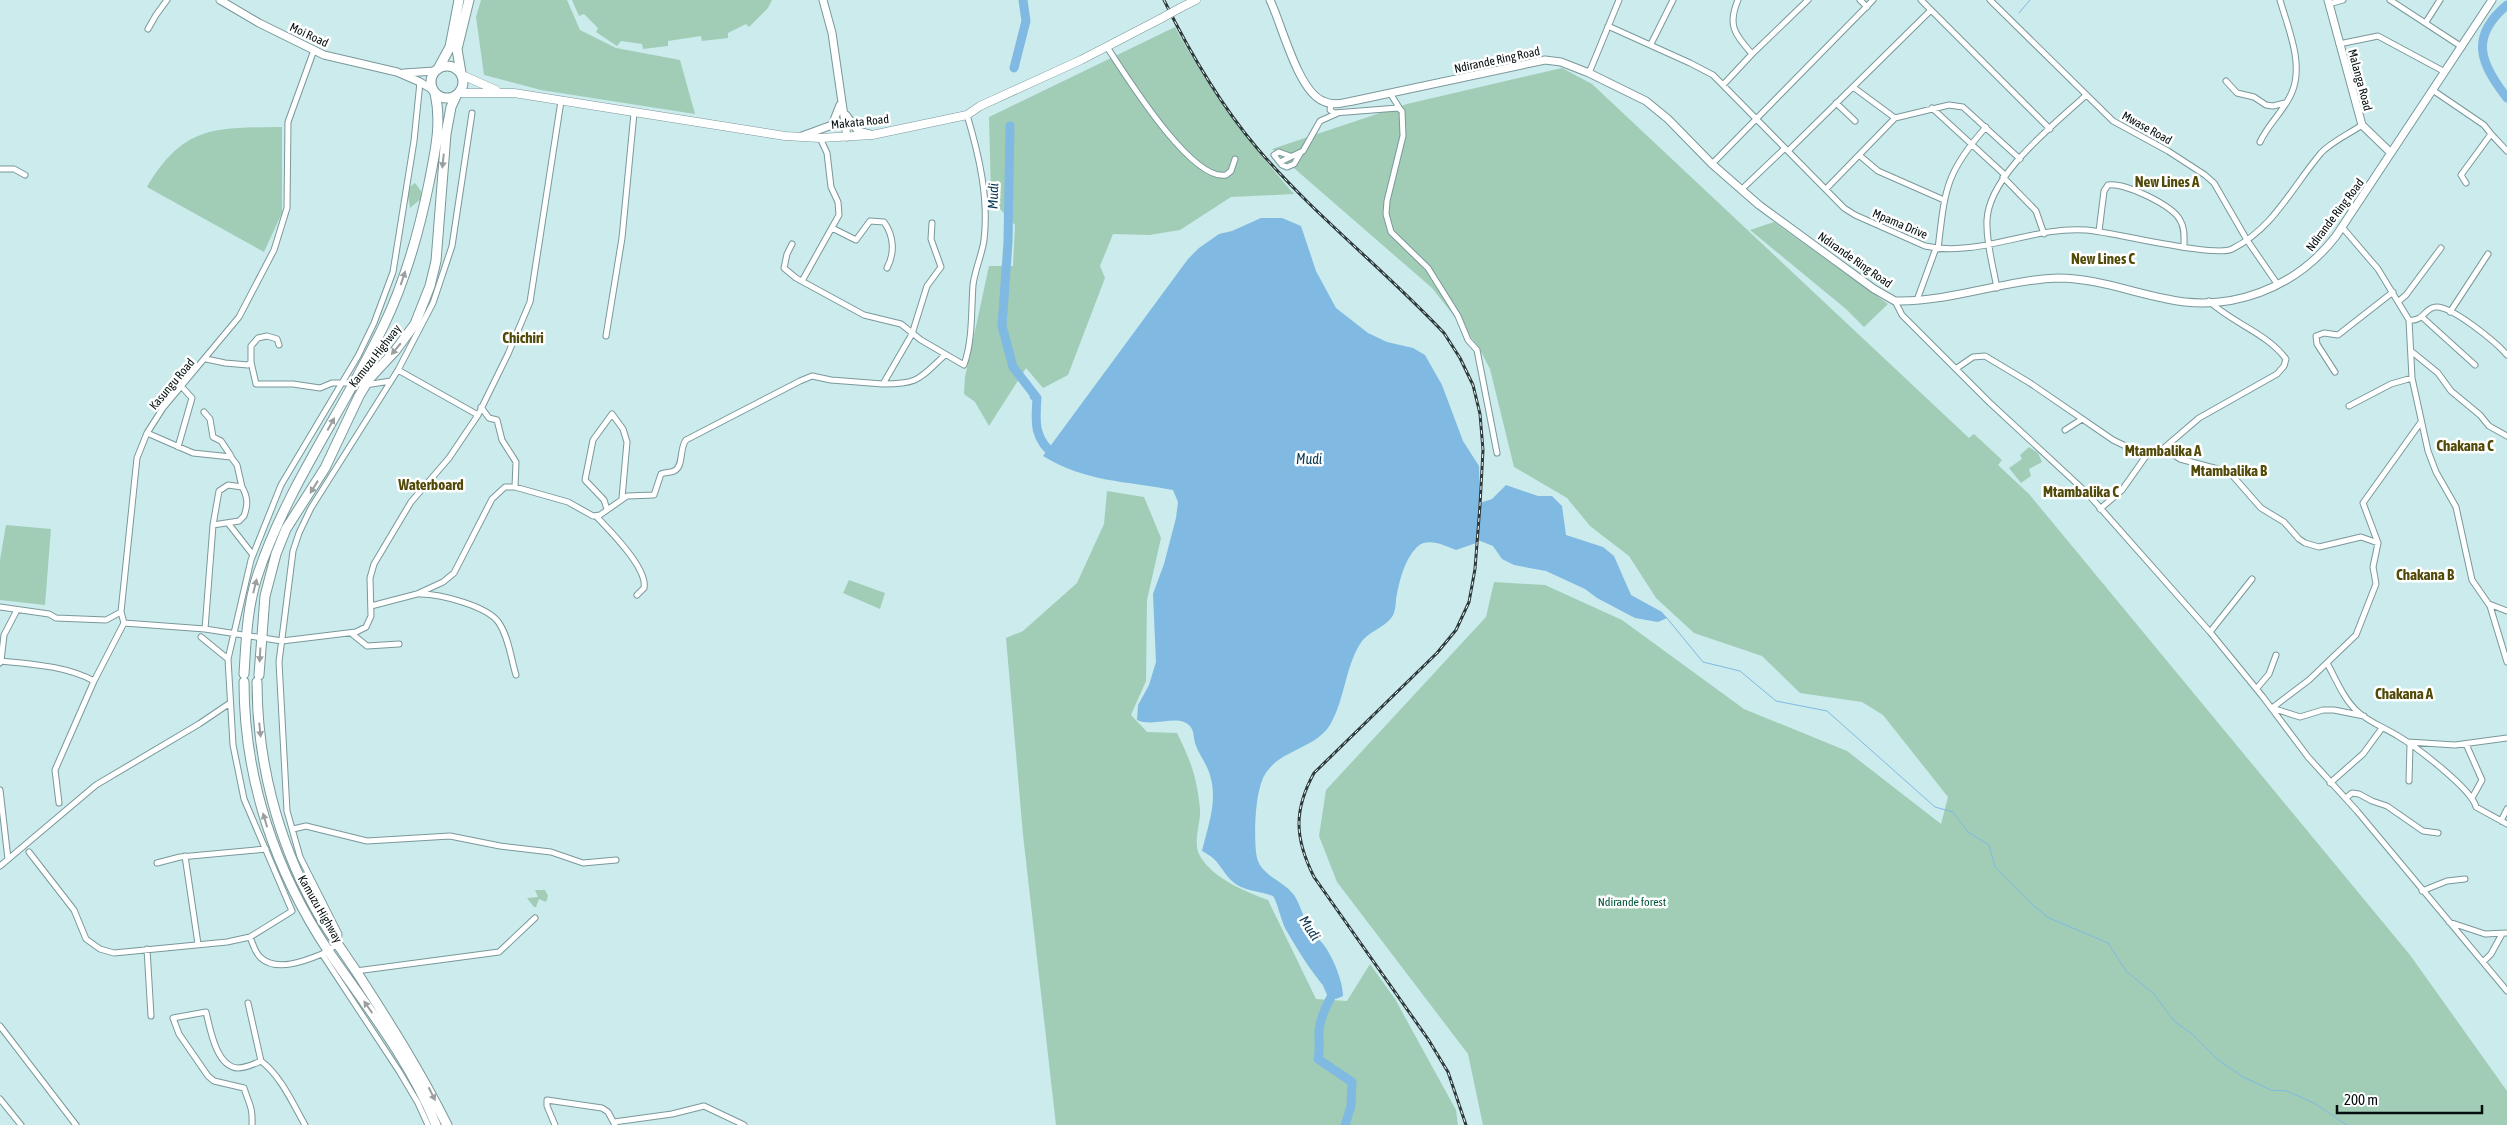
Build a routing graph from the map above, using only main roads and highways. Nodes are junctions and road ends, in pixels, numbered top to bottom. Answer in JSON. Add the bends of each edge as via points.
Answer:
{"nodes":[{"id":1,"x":460,"y":0,"type":"edge"},
{"id":2,"x":469,"y":0,"type":"edge"},
{"id":3,"x":1196,"y":0,"type":"edge"},
{"id":4,"x":436,"y":70,"type":"junction"},
{"id":5,"x":461,"y":75,"type":"junction"},
{"id":6,"x":434,"y":92,"type":"junction"},
{"id":7,"x":500,"y":92,"type":"junction"},
{"id":8,"x":458,"y":95,"type":"junction"},
{"id":9,"x":436,"y":1125,"type":"edge"},
{"id":10,"x":447,"y":1125,"type":"edge"}],
"edges":[{"from":1,"to":4,"type":"highway","via":[[450,47]]},
{"from":2,"to":5,"type":"highway","via":[[458,49]]},
{"from":3,"to":7,"type":"main road","name":"Makata Road","bridge":true,"via":[[967,115],[872,135],[820,138],[757,132]]},
{"from":4,"to":5,"type":"highway","via":[[448,66]]},
{"from":4,"to":6,"type":"highway","via":[[431,80]]},
{"from":5,"to":7,"type":"main road","name":"Makata Road"},
{"from":5,"to":8,"type":"highway","via":[[464,82]]},
{"from":6,"to":8,"type":"highway","via":[[444,99]]},
{"from":9,"to":6,"type":"highway","name":"Kamuzu Highway","one_way":true,"via":[[408,1066],[325,952],[266,825],[248,743],[244,678],[256,579],[277,526],[384,326],[415,240],[438,130]]},
{"from":7,"to":8,"type":"main road","name":"Makata Road"},
{"from":8,"to":10,"type":"highway","name":"Kamuzu Highway","one_way":true,"via":[[451,107],[446,134],[436,261],[430,286],[415,324],[365,385],[325,468],[286,529],[265,596],[258,678],[263,758],[278,821],[294,865],[315,908],[414,1062]]}]}
